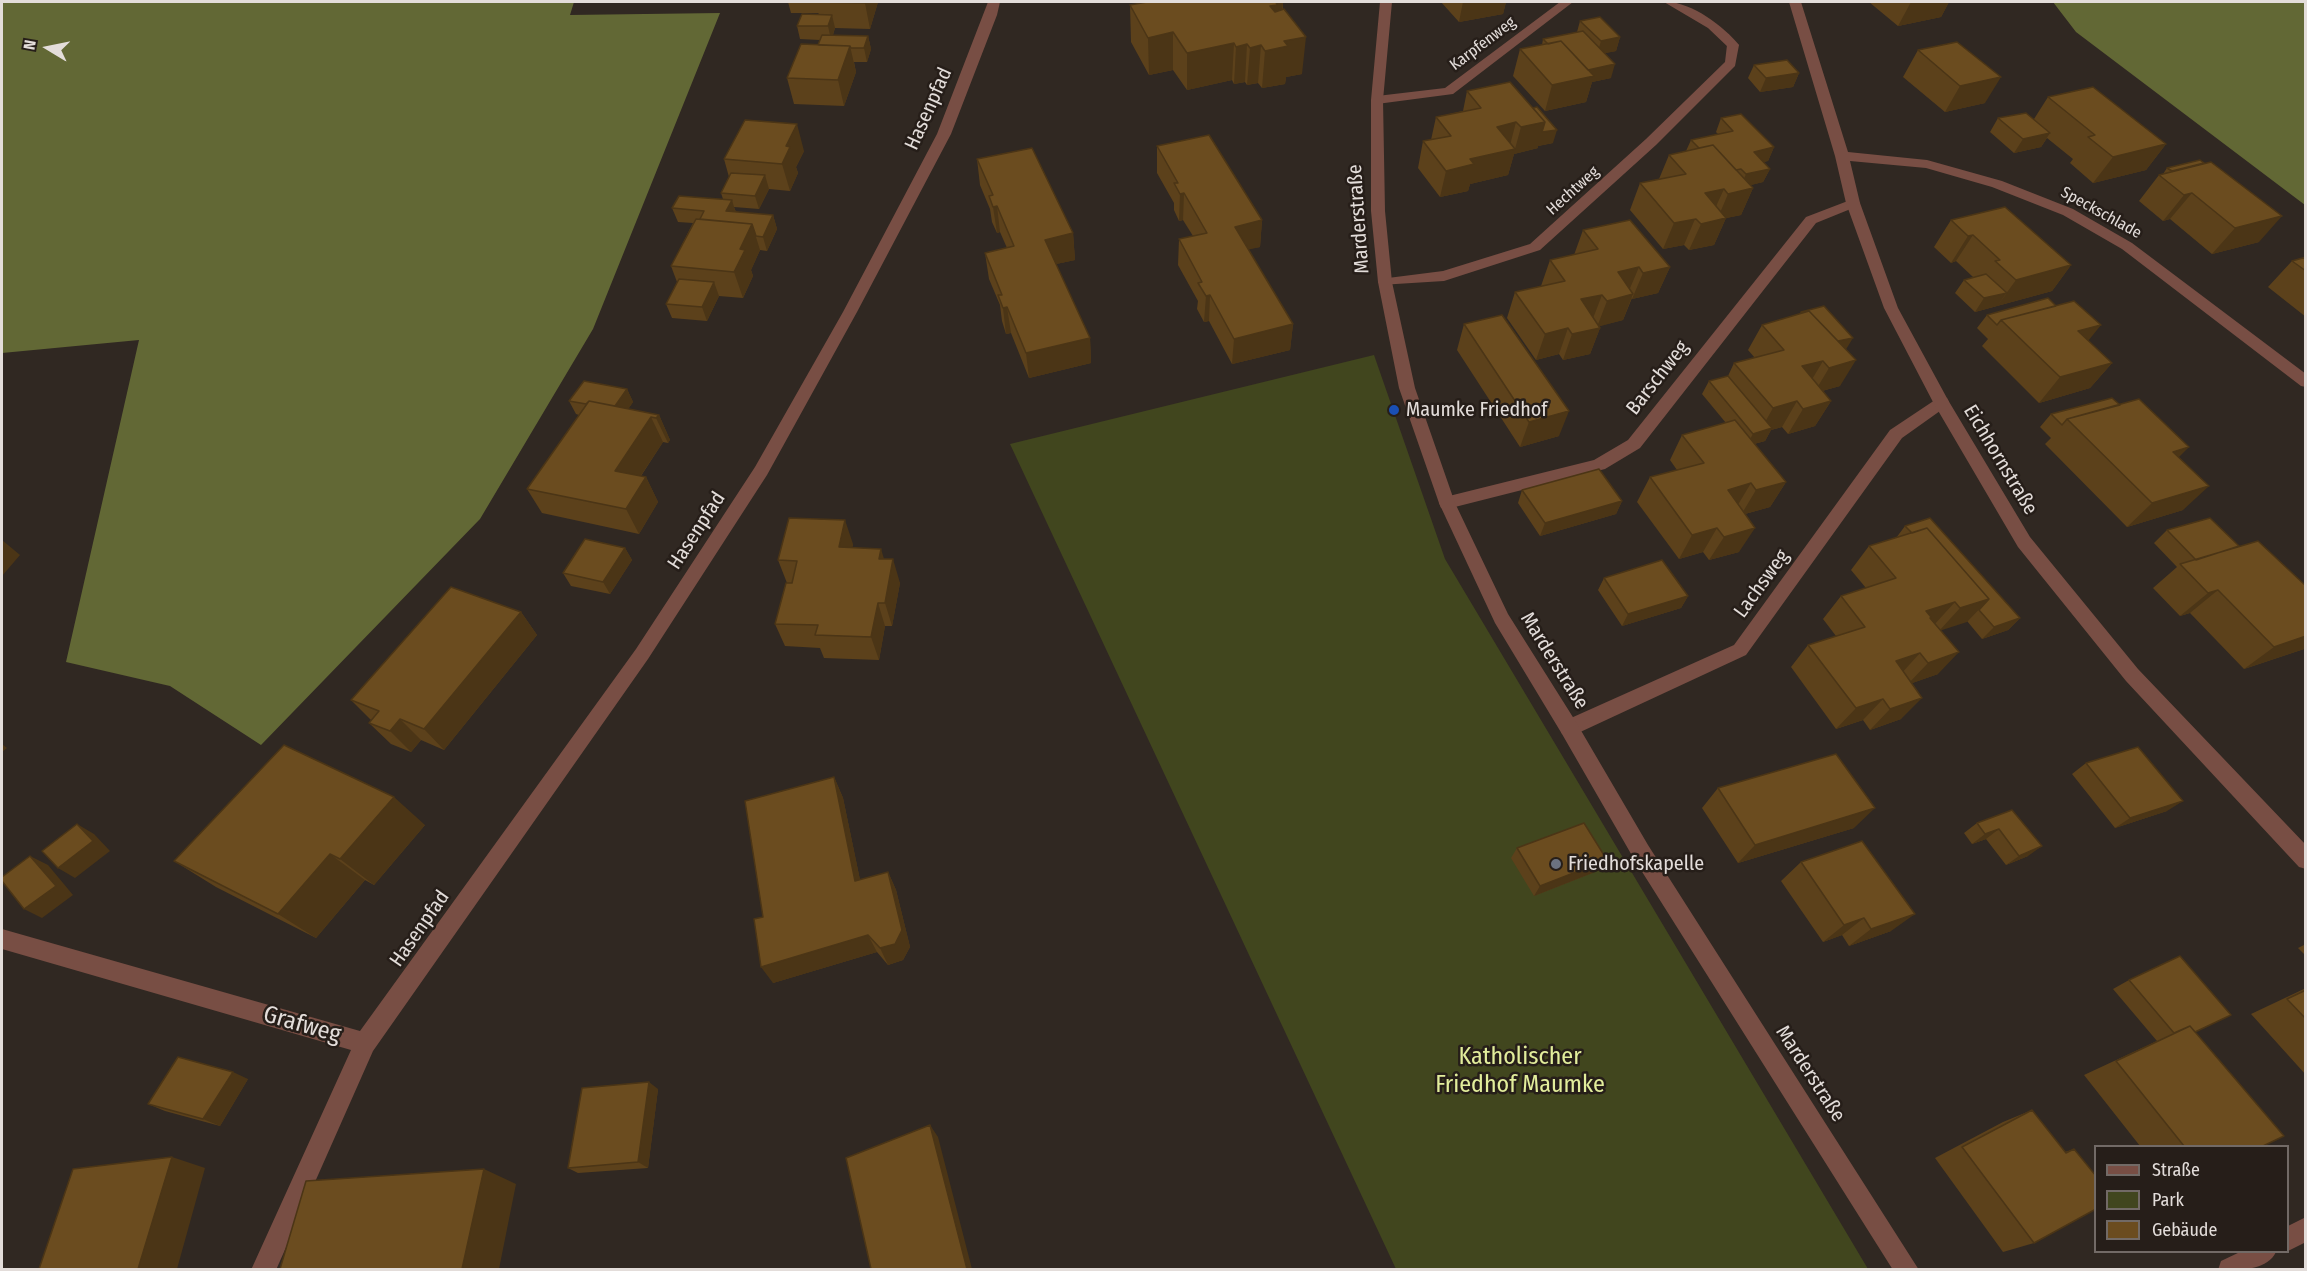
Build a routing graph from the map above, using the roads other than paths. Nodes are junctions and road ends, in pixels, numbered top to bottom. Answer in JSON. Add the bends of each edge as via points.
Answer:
{"nodes":[{"id":1,"x":994,"y":2,"type":"edge"},
{"id":2,"x":1386,"y":2,"type":"edge"},
{"id":3,"x":1567,"y":2,"type":"edge"},
{"id":4,"x":1670,"y":2,"type":"edge"},
{"id":5,"x":1795,"y":2,"type":"edge"},
{"id":6,"x":1377,"y":100,"type":"junction"},
{"id":7,"x":1842,"y":156,"type":"junction"},
{"id":8,"x":1853,"y":203,"type":"junction"},
{"id":9,"x":1385,"y":282,"type":"junction"},
{"id":10,"x":2306,"y":382,"type":"edge"},
{"id":11,"x":1941,"y":402,"type":"junction"},
{"id":12,"x":1447,"y":503,"type":"junction"},
{"id":13,"x":1569,"y":728,"type":"junction"},
{"id":14,"x":2306,"y":860,"type":"edge"},
{"id":15,"x":2,"y":939,"type":"edge"},
{"id":16,"x":365,"y":1043,"type":"junction"},
{"id":17,"x":2306,"y":1229,"type":"edge"},
{"id":18,"x":2289,"y":1238,"type":"edge"},
{"id":19,"x":2260,"y":1253,"type":"edge"},
{"id":20,"x":263,"y":1269,"type":"edge"},
{"id":21,"x":1907,"y":1269,"type":"edge"},
{"id":22,"x":2230,"y":1269,"type":"edge"}],
"edges":[{"from":1,"to":16,"type":"street","name":"Hasenpfad","via":[[944,134],[761,471],[642,654]]},
{"from":2,"to":6,"type":"street","name":"Marderstraße"},
{"from":3,"to":6,"type":"street","name":"Karpfenweg","via":[[1449,91]]},
{"from":4,"to":9,"type":"street","name":"Hechtweg","via":[[1712,25],[1733,45],[1731,63],[1651,142],[1535,248],[1444,276]]},
{"from":5,"to":7,"type":"street","name":"Eichhornstraße"},
{"from":6,"to":9,"type":"street","name":"Marderstraße","via":[[1378,211]]},
{"from":7,"to":8,"type":"street","name":"Eichhornstraße"},
{"from":7,"to":10,"type":"street","name":"Speckschlade","via":[[1927,164],[1997,184],[2068,212],[2135,252]]},
{"from":8,"to":11,"type":"street","name":"Eichhornstraße","via":[[1890,308]]},
{"from":8,"to":12,"type":"street","name":"Barschweg","via":[[1811,219],[1634,444],[1599,465]]},
{"from":9,"to":12,"type":"street","name":"Marderstraße","via":[[1407,388]]},
{"from":11,"to":13,"type":"street","name":"Lachsweg","via":[[1896,434],[1740,650]]},
{"from":11,"to":14,"type":"street","name":"Eichhornstraße","via":[[2024,542],[2132,675]]},
{"from":12,"to":13,"type":"street","name":"Marderstraße","via":[[1501,618]]},
{"from":13,"to":21,"type":"street","name":"Marderstraße","via":[[1641,852]]},
{"from":15,"to":16,"type":"street","name":"Grafweg"},
{"from":16,"to":20,"type":"street","name":"Grafweg"},
{"from":17,"to":18,"type":"street"},
{"from":19,"to":22,"type":"street"}]}
